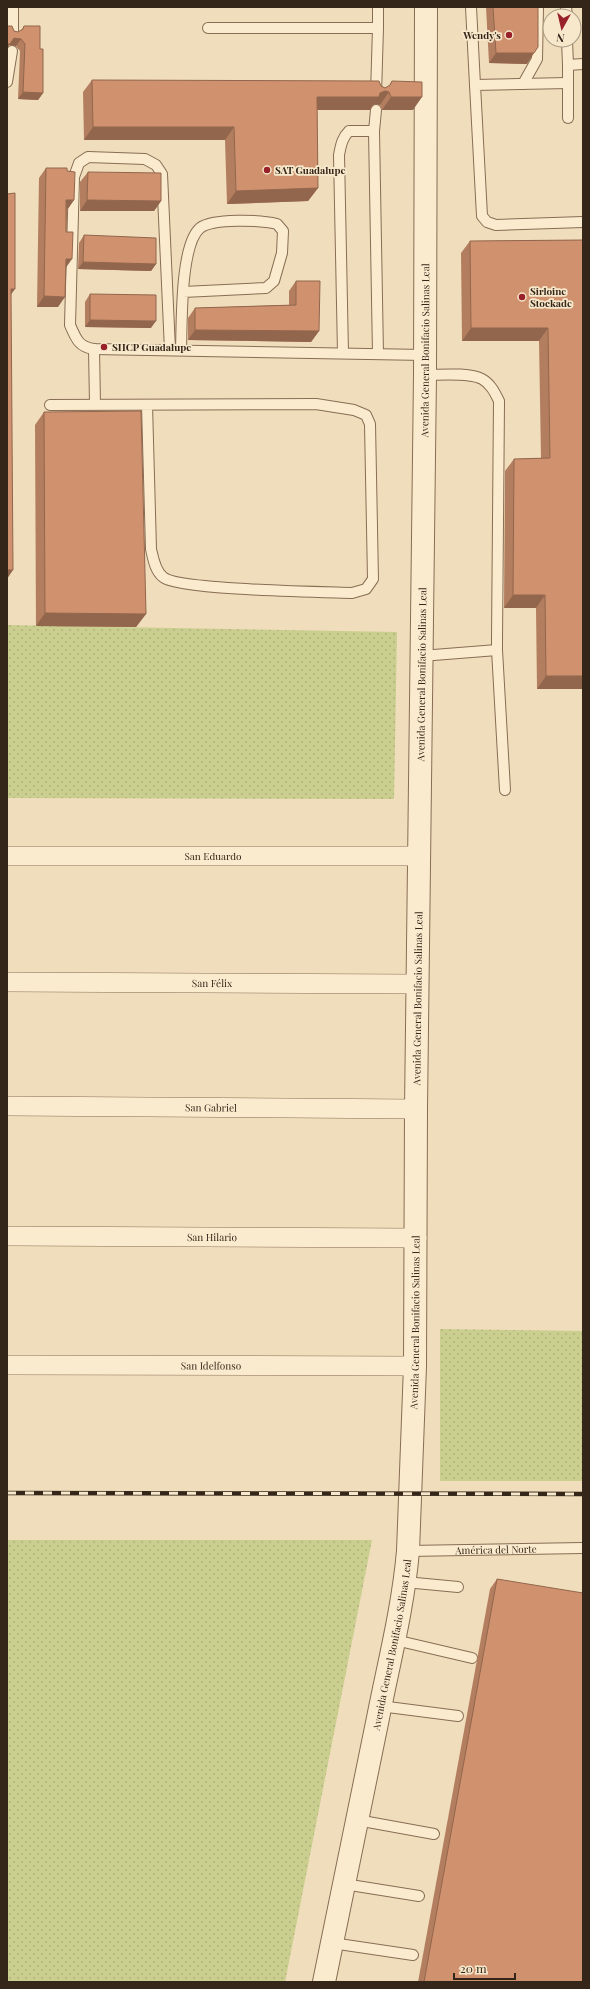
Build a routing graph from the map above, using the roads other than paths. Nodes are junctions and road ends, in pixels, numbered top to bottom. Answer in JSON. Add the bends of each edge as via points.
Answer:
{"nodes":[{"id":1,"x":13,"y":7,"type":"edge"},
{"id":2,"x":378,"y":7,"type":"edge"},
{"id":3,"x":426,"y":7,"type":"edge"},
{"id":4,"x":471,"y":7,"type":"edge"},
{"id":5,"x":538,"y":7,"type":"edge"},
{"id":6,"x":208,"y":28,"type":"dead end"},
{"id":7,"x":378,"y":28,"type":"junction"},
{"id":8,"x":13,"y":33,"type":"edge"},
{"id":9,"x":568,"y":48,"type":"edge"},
{"id":10,"x":12,"y":51,"type":"edge"},
{"id":11,"x":583,"y":64,"type":"edge"},
{"id":12,"x":568,"y":65,"type":"junction"},
{"id":13,"x":7,"y":82,"type":"edge"},
{"id":14,"x":568,"y":83,"type":"junction"},
{"id":15,"x":523,"y":84,"type":"junction"},
{"id":16,"x":475,"y":85,"type":"junction"},
{"id":17,"x":376,"y":94,"type":"edge"},
{"id":18,"x":376,"y":110,"type":"edge"},
{"id":19,"x":568,"y":118,"type":"dead end"},
{"id":20,"x":374,"y":131,"type":"junction"},
{"id":21,"x":583,"y":222,"type":"edge"},
{"id":22,"x":183,"y":292,"type":"junction"},
{"id":23,"x":94,"y":349,"type":"junction"},
{"id":24,"x":170,"y":350,"type":"junction"},
{"id":25,"x":181,"y":350,"type":"junction"},
{"id":26,"x":343,"y":353,"type":"junction"},
{"id":27,"x":378,"y":354,"type":"junction"},
{"id":28,"x":425,"y":365,"type":"junction"},
{"id":29,"x":95,"y":404,"type":"junction"},
{"id":30,"x":50,"y":405,"type":"dead end"},
{"id":31,"x":147,"y":405,"type":"junction"},
{"id":32,"x":497,"y":650,"type":"junction"},
{"id":33,"x":421,"y":656,"type":"junction"},
{"id":34,"x":505,"y":790,"type":"dead end"},
{"id":35,"x":7,"y":856,"type":"edge"},
{"id":36,"x":419,"y":856,"type":"junction"},
{"id":37,"x":7,"y":982,"type":"edge"},
{"id":38,"x":417,"y":984,"type":"junction"},
{"id":39,"x":7,"y":1106,"type":"edge"},
{"id":40,"x":416,"y":1109,"type":"junction"},
{"id":41,"x":7,"y":1236,"type":"edge"},
{"id":42,"x":417,"y":1238,"type":"junction"},
{"id":43,"x":7,"y":1364,"type":"edge"},
{"id":44,"x":416,"y":1366,"type":"junction"},
{"id":45,"x":583,"y":1548,"type":"edge"},
{"id":46,"x":408,"y":1552,"type":"junction"},
{"id":47,"x":405,"y":1582,"type":"junction"},
{"id":48,"x":458,"y":1586,"type":"dead end"},
{"id":49,"x":395,"y":1640,"type":"junction"},
{"id":50,"x":472,"y":1658,"type":"dead end"},
{"id":51,"x":380,"y":1706,"type":"junction"},
{"id":52,"x":458,"y":1716,"type":"dead end"},
{"id":53,"x":357,"y":1820,"type":"junction"},
{"id":54,"x":434,"y":1834,"type":"dead end"},
{"id":55,"x":344,"y":1884,"type":"junction"},
{"id":56,"x":419,"y":1896,"type":"dead end"},
{"id":57,"x":332,"y":1943,"type":"junction"},
{"id":58,"x":413,"y":1955,"type":"dead end"},
{"id":59,"x":324,"y":1982,"type":"edge"}],
"edges":[{"from":1,"to":8,"type":"lane"},
{"from":2,"to":7,"type":"lane"},
{"from":3,"to":28,"type":"street","name":"Avenida General Bonifacio Salinas Leal"},
{"from":4,"to":16,"type":"lane"},
{"from":5,"to":15,"type":"lane","via":[[537,59]]},
{"from":6,"to":7,"type":"lane"},
{"from":7,"to":17,"type":"lane"},
{"from":9,"to":12,"type":"lane"},
{"from":10,"to":13,"type":"lane"},
{"from":11,"to":12,"type":"lane"},
{"from":12,"to":14,"type":"lane"},
{"from":14,"to":15,"type":"lane"},
{"from":14,"to":19,"type":"lane"},
{"from":15,"to":16,"type":"lane"},
{"from":16,"to":21,"type":"lane","via":[[482,216],[486,222],[496,225]]},
{"from":18,"to":20,"type":"lane"},
{"from":20,"to":26,"type":"lane","via":[[349,131],[342,141],[339,155]]},
{"from":20,"to":27,"type":"lane"},
{"from":22,"to":22,"type":"lane","via":[[192,237],[200,228],[212,223],[264,221],[277,224],[283,231],[282,253],[277,274],[266,288]]},
{"from":22,"to":25,"type":"lane"},
{"from":23,"to":24,"type":"lane"},
{"from":23,"to":24,"type":"lane","via":[[85,348],[70,325],[74,177],[80,163],[88,157],[145,159],[156,165],[162,174]]},
{"from":23,"to":29,"type":"lane"},
{"from":24,"to":25,"type":"lane"},
{"from":25,"to":26,"type":"lane"},
{"from":26,"to":27,"type":"lane"},
{"from":27,"to":28,"type":"lane"},
{"from":28,"to":32,"type":"lane","via":[[482,379],[492,387],[499,401]]},
{"from":28,"to":33,"type":"street","name":"Avenida General Bonifacio Salinas Leal"},
{"from":29,"to":30,"type":"lane"},
{"from":29,"to":31,"type":"lane"},
{"from":31,"to":31,"type":"lane","via":[[316,404],[354,410],[366,415],[370,424],[373,579],[366,589],[352,593],[227,588],[172,582],[162,577],[151,549]]},
{"from":32,"to":33,"type":"lane"},
{"from":32,"to":34,"type":"lane"},
{"from":33,"to":36,"type":"street","name":"Avenida General Bonifacio Salinas Leal"},
{"from":35,"to":36,"type":"street","name":"San Eduardo"},
{"from":36,"to":38,"type":"street","name":"Avenida General Bonifacio Salinas Leal"},
{"from":37,"to":38,"type":"street","name":"San Félix"},
{"from":38,"to":40,"type":"street","name":"Avenida General Bonifacio Salinas Leal"},
{"from":39,"to":40,"type":"street","name":"San Gabriel"},
{"from":40,"to":42,"type":"street","name":"Avenida General Bonifacio Salinas Leal"},
{"from":41,"to":42,"type":"street","name":"San Hilario"},
{"from":42,"to":44,"type":"street","name":"Avenida General Bonifacio Salinas Leal"},
{"from":43,"to":44,"type":"street","name":"San Idelfonso"},
{"from":44,"to":46,"type":"street","name":"Avenida General Bonifacio Salinas Leal"},
{"from":45,"to":46,"type":"lane","name":"América del Norte"},
{"from":46,"to":47,"type":"street","name":"Avenida General Bonifacio Salinas Leal"},
{"from":47,"to":48,"type":"lane"},
{"from":47,"to":49,"type":"street","name":"Avenida General Bonifacio Salinas Leal"},
{"from":49,"to":50,"type":"lane"},
{"from":49,"to":51,"type":"street","name":"Avenida General Bonifacio Salinas Leal"},
{"from":51,"to":52,"type":"lane"},
{"from":51,"to":53,"type":"street","name":"Avenida General Bonifacio Salinas Leal"},
{"from":53,"to":54,"type":"lane"},
{"from":53,"to":55,"type":"street","name":"Avenida General Bonifacio Salinas Leal"},
{"from":55,"to":56,"type":"lane"},
{"from":55,"to":57,"type":"street","name":"Avenida General Bonifacio Salinas Leal"},
{"from":57,"to":58,"type":"lane"},
{"from":57,"to":59,"type":"street","name":"Avenida General Bonifacio Salinas Leal"}]}
